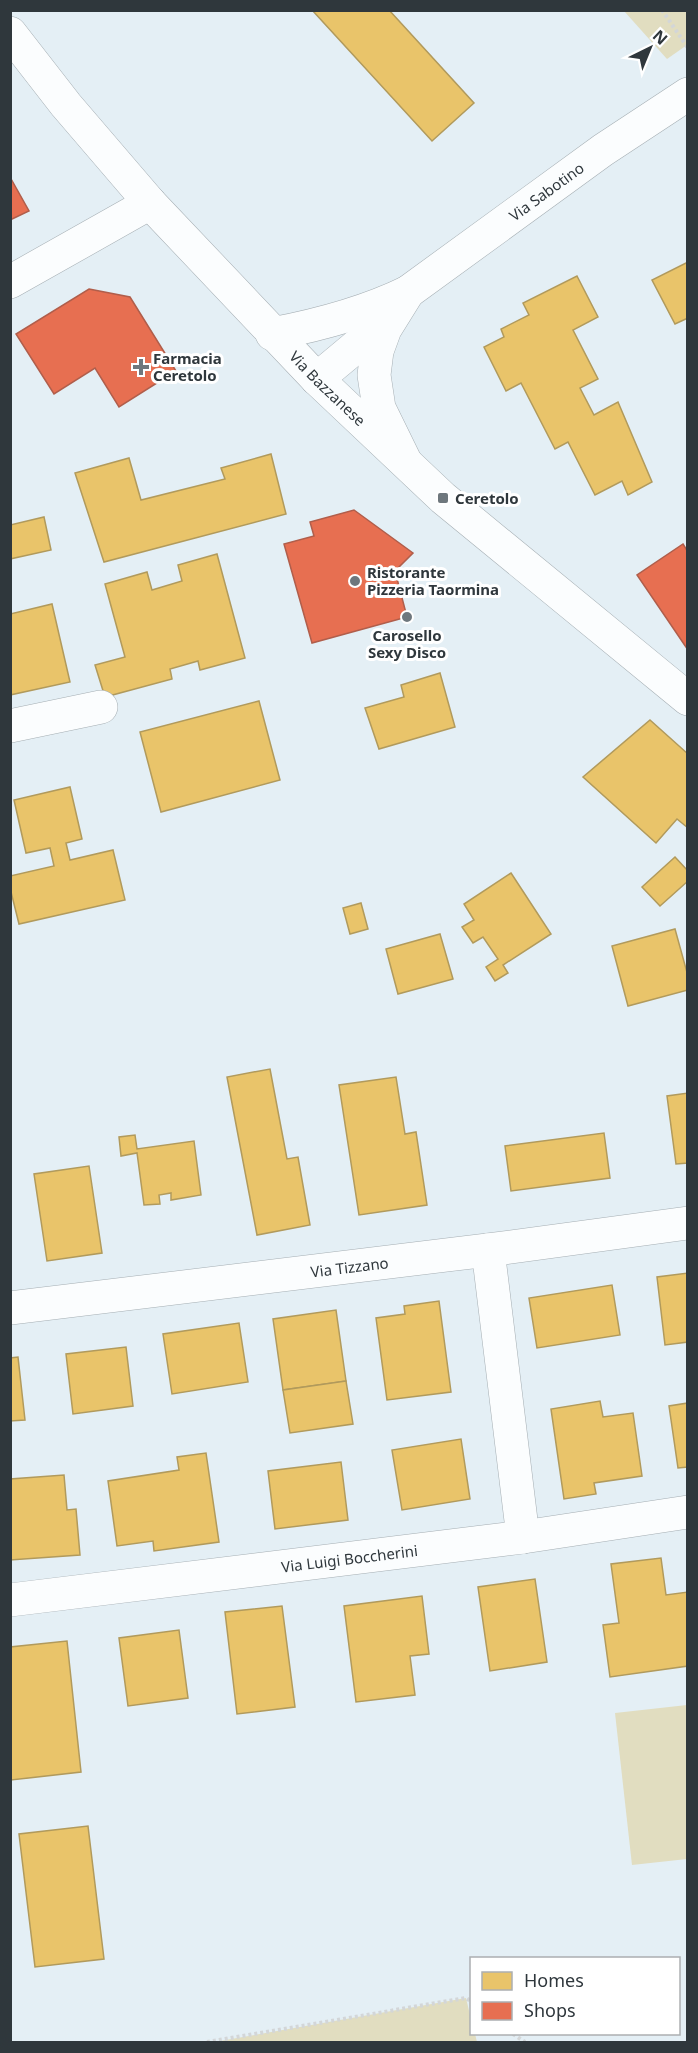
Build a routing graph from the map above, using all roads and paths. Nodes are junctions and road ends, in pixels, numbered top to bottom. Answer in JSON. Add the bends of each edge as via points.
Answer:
{"nodes":[{"id":1,"x":662,"y":10,"type":"edge"},
{"id":2,"x":10,"y":33,"type":"edge"},
{"id":3,"x":687,"y":48,"type":"edge"},
{"id":4,"x":687,"y":94,"type":"edge"},
{"id":5,"x":150,"y":203,"type":"junction"},
{"id":6,"x":10,"y":282,"type":"edge"},
{"id":7,"x":401,"y":304,"type":"junction"},
{"id":8,"x":272,"y":334,"type":"junction"},
{"id":9,"x":317,"y":378,"type":"junction"},
{"id":10,"x":406,"y":463,"type":"junction"},
{"id":11,"x":687,"y":699,"type":"edge"},
{"id":12,"x":101,"y":707,"type":"dead end"},
{"id":13,"x":10,"y":726,"type":"edge"},
{"id":14,"x":687,"y":1223,"type":"edge"},
{"id":15,"x":488,"y":1250,"type":"junction"},
{"id":16,"x":10,"y":1308,"type":"edge"},
{"id":17,"x":687,"y":1512,"type":"edge"},
{"id":18,"x":523,"y":1536,"type":"junction"},
{"id":19,"x":10,"y":1600,"type":"edge"},
{"id":20,"x":470,"y":2001,"type":"edge"},
{"id":21,"x":207,"y":2043,"type":"edge"}],
"edges":[{"from":1,"to":3,"type":"path"},
{"from":2,"to":5,"type":"street","name":"Via Bazzanese"},
{"from":4,"to":7,"type":"street","name":"Via Sabotino","via":[[603,150]]},
{"from":5,"to":6,"type":"street"},
{"from":5,"to":8,"type":"street","name":"Via Bazzanese"},
{"from":7,"to":8,"type":"street","via":[[382,305],[317,326]]},
{"from":7,"to":9,"type":"street"},
{"from":7,"to":10,"type":"street","via":[[385,328],[374,375],[379,408]]},
{"from":8,"to":9,"type":"street","name":"Via Bazzanese"},
{"from":9,"to":10,"type":"street","name":"Via Bazzanese"},
{"from":10,"to":11,"type":"street","name":"Via Bazzanese","via":[[443,498]]},
{"from":12,"to":13,"type":"street"},
{"from":14,"to":15,"type":"street","name":"Via Tizzano"},
{"from":15,"to":16,"type":"street","name":"Via Tizzano"},
{"from":15,"to":18,"type":"street"},
{"from":17,"to":18,"type":"street","name":"Via Luigi Boccherini"},
{"from":18,"to":19,"type":"street","name":"Via Luigi Boccherini"},
{"from":20,"to":21,"type":"path","via":[[466,1998]]}]}
